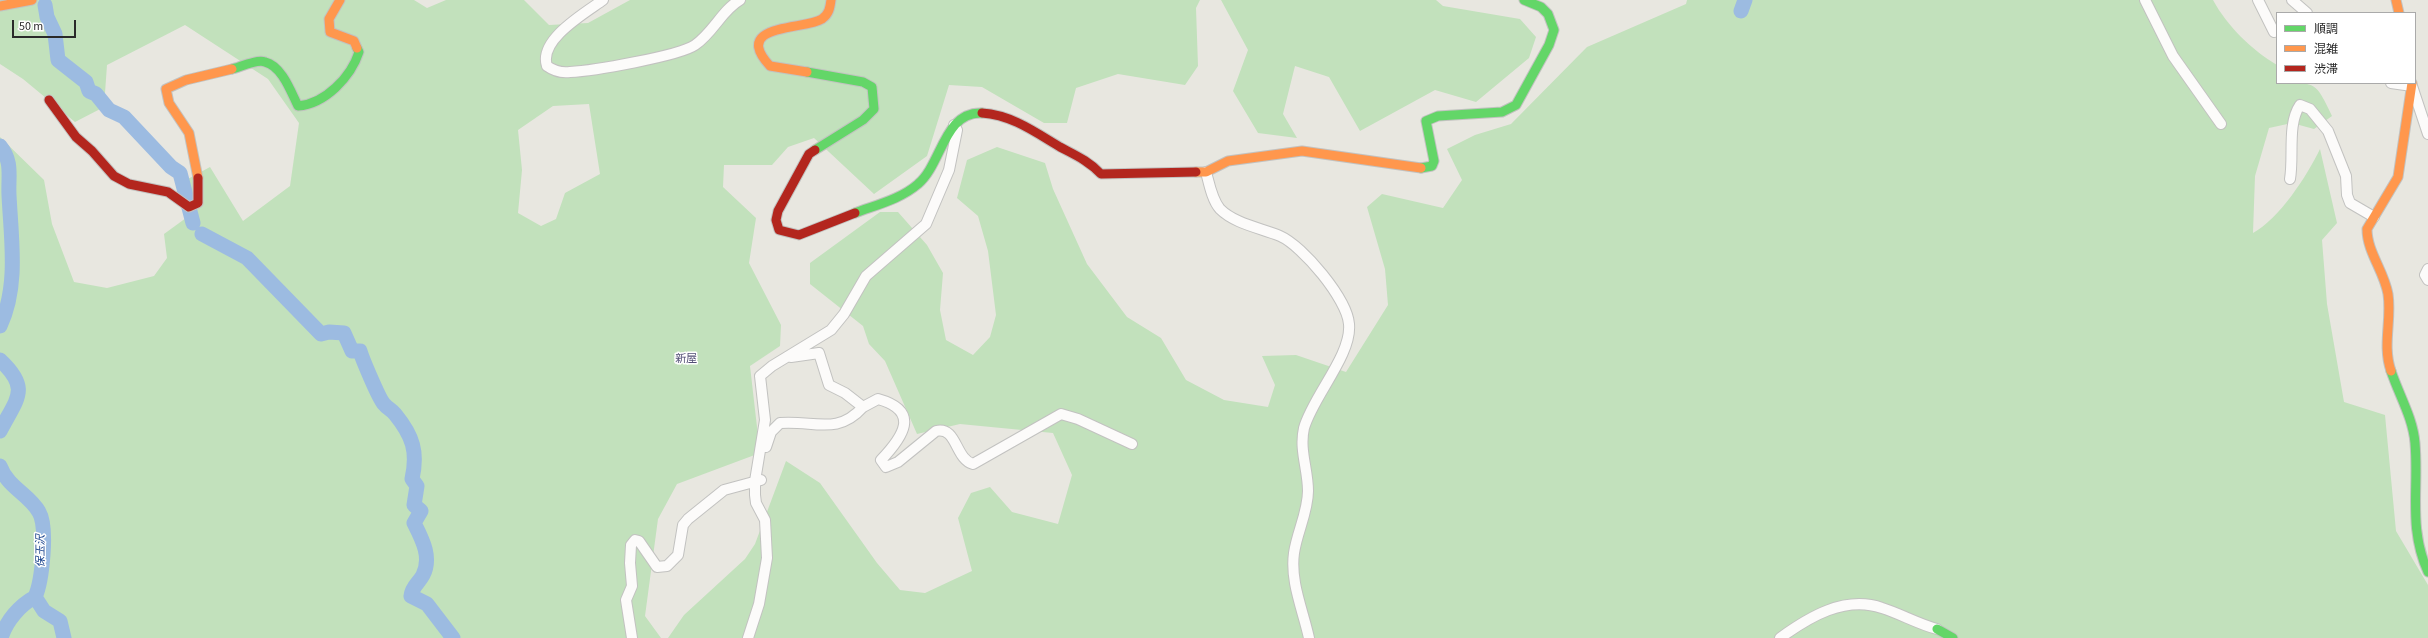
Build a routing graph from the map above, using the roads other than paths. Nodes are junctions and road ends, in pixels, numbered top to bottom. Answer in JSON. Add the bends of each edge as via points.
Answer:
{"nodes":[{"id":1,"x":32,"y":0,"type":"edge"},
{"id":2,"x":340,"y":0,"type":"edge"},
{"id":3,"x":603,"y":0,"type":"edge"},
{"id":4,"x":740,"y":0,"type":"edge"},
{"id":5,"x":831,"y":0,"type":"edge"},
{"id":6,"x":1524,"y":0,"type":"edge"},
{"id":7,"x":2145,"y":0,"type":"edge"},
{"id":8,"x":2258,"y":0,"type":"edge"},
{"id":9,"x":2292,"y":0,"type":"edge"},
{"id":10,"x":2396,"y":0,"type":"edge"},
{"id":11,"x":0,"y":6,"type":"edge"},
{"id":12,"x":2306,"y":12,"type":"edge"},
{"id":13,"x":2399,"y":12,"type":"edge"},
{"id":14,"x":2274,"y":32,"type":"dead end"},
{"id":15,"x":2412,"y":84,"type":"edge"},
{"id":16,"x":49,"y":100,"type":"dead end"},
{"id":17,"x":2221,"y":124,"type":"dead end"},
{"id":18,"x":954,"y":125,"type":"junction"},
{"id":19,"x":2428,"y":134,"type":"edge"},
{"id":20,"x":1206,"y":172,"type":"junction"},
{"id":21,"x":2290,"y":179,"type":"dead end"},
{"id":22,"x":2374,"y":217,"type":"junction"},
{"id":23,"x":2428,"y":268,"type":"edge"},
{"id":24,"x":2428,"y":280,"type":"edge"},
{"id":25,"x":787,"y":357,"type":"junction"},
{"id":26,"x":863,"y":408,"type":"junction"},
{"id":27,"x":1132,"y":444,"type":"dead end"},
{"id":28,"x":755,"y":481,"type":"junction"},
{"id":29,"x":2428,"y":572,"type":"edge"},
{"id":30,"x":1937,"y":629,"type":"joint"},
{"id":31,"x":632,"y":638,"type":"edge"},
{"id":32,"x":748,"y":638,"type":"edge"},
{"id":33,"x":1309,"y":638,"type":"edge"},
{"id":34,"x":1780,"y":638,"type":"edge"},
{"id":35,"x":1953,"y":638,"type":"edge"}],
"edges":[{"from":1,"to":11,"type":"street"},
{"from":2,"to":16,"type":"street","via":[[327,26],[330,32],[354,41],[359,52],[352,70],[314,103],[304,107],[298,106],[279,70],[264,61],[186,80],[166,89],[166,99],[185,126],[191,140],[199,190],[198,203],[194,207],[181,204],[168,192],[143,188],[118,180],[108,173],[94,152],[76,138]]},
{"from":3,"to":4,"type":"street","via":[[558,34],[546,54],[547,66],[554,71],[570,72],[612,67],[687,50],[702,40],[732,5]]},
{"from":5,"to":18,"type":"street","via":[[829,13],[825,18],[769,32],[761,39],[760,49],[770,66],[863,82],[872,87],[874,109],[863,120],[810,154],[778,211],[778,230],[799,235],[904,194],[918,186],[934,168]]},
{"from":6,"to":20,"type":"street","via":[[1536,4],[1548,14],[1554,30],[1551,41],[1523,93],[1516,105],[1502,112],[1438,116],[1426,121],[1426,131],[1434,150],[1434,163],[1430,167],[1425,169],[1291,151],[1228,161]]},
{"from":7,"to":17,"type":"street","via":[[2173,56]]},
{"from":8,"to":14,"type":"street"},
{"from":9,"to":12,"type":"street"},
{"from":10,"to":13,"type":"street"},
{"from":15,"to":19,"type":"street"},
{"from":15,"to":22,"type":"street","via":[[2398,177]]},
{"from":18,"to":20,"type":"street","via":[[965,117],[979,113],[1007,117],[1091,162],[1101,174]]},
{"from":18,"to":25,"type":"street","via":[[956,130],[949,170],[926,224],[866,276],[844,314],[831,330]]},
{"from":20,"to":33,"type":"street","via":[[1219,208],[1234,218],[1281,237],[1308,257],[1344,307],[1350,323],[1344,352],[1313,406],[1301,447],[1308,492],[1294,553],[1295,586]]},
{"from":21,"to":22,"type":"street","via":[[2292,123],[2300,105],[2310,109],[2328,131],[2346,176],[2350,203]]},
{"from":22,"to":29,"type":"street","via":[[2367,229],[2367,239],[2388,295],[2387,357],[2413,425],[2416,445],[2415,535],[2419,556]]},
{"from":23,"to":24,"type":"street","via":[[2424,275]]},
{"from":25,"to":26,"type":"street","via":[[819,354],[830,385],[845,393]]},
{"from":25,"to":28,"type":"street","via":[[760,376],[765,420]]},
{"from":26,"to":27,"type":"street","via":[[878,399],[892,403],[904,415],[902,434],[881,460],[886,467],[898,462],[936,431],[941,430],[950,434],[961,458],[973,464],[1061,414],[1078,419]]},
{"from":26,"to":28,"type":"street","via":[[853,419],[834,426],[780,423],[771,432],[766,443],[762,480]]},
{"from":28,"to":31,"type":"street","via":[[724,490],[688,519],[683,525],[678,555],[667,566],[657,567],[639,540],[635,540],[631,545],[632,586],[626,600]]},
{"from":28,"to":32,"type":"street","via":[[756,503],[765,520],[767,558],[759,604]]},
{"from":30,"to":34,"type":"street","via":[[1881,607],[1848,604],[1807,618]]},
{"from":30,"to":35,"type":"street"}]}
